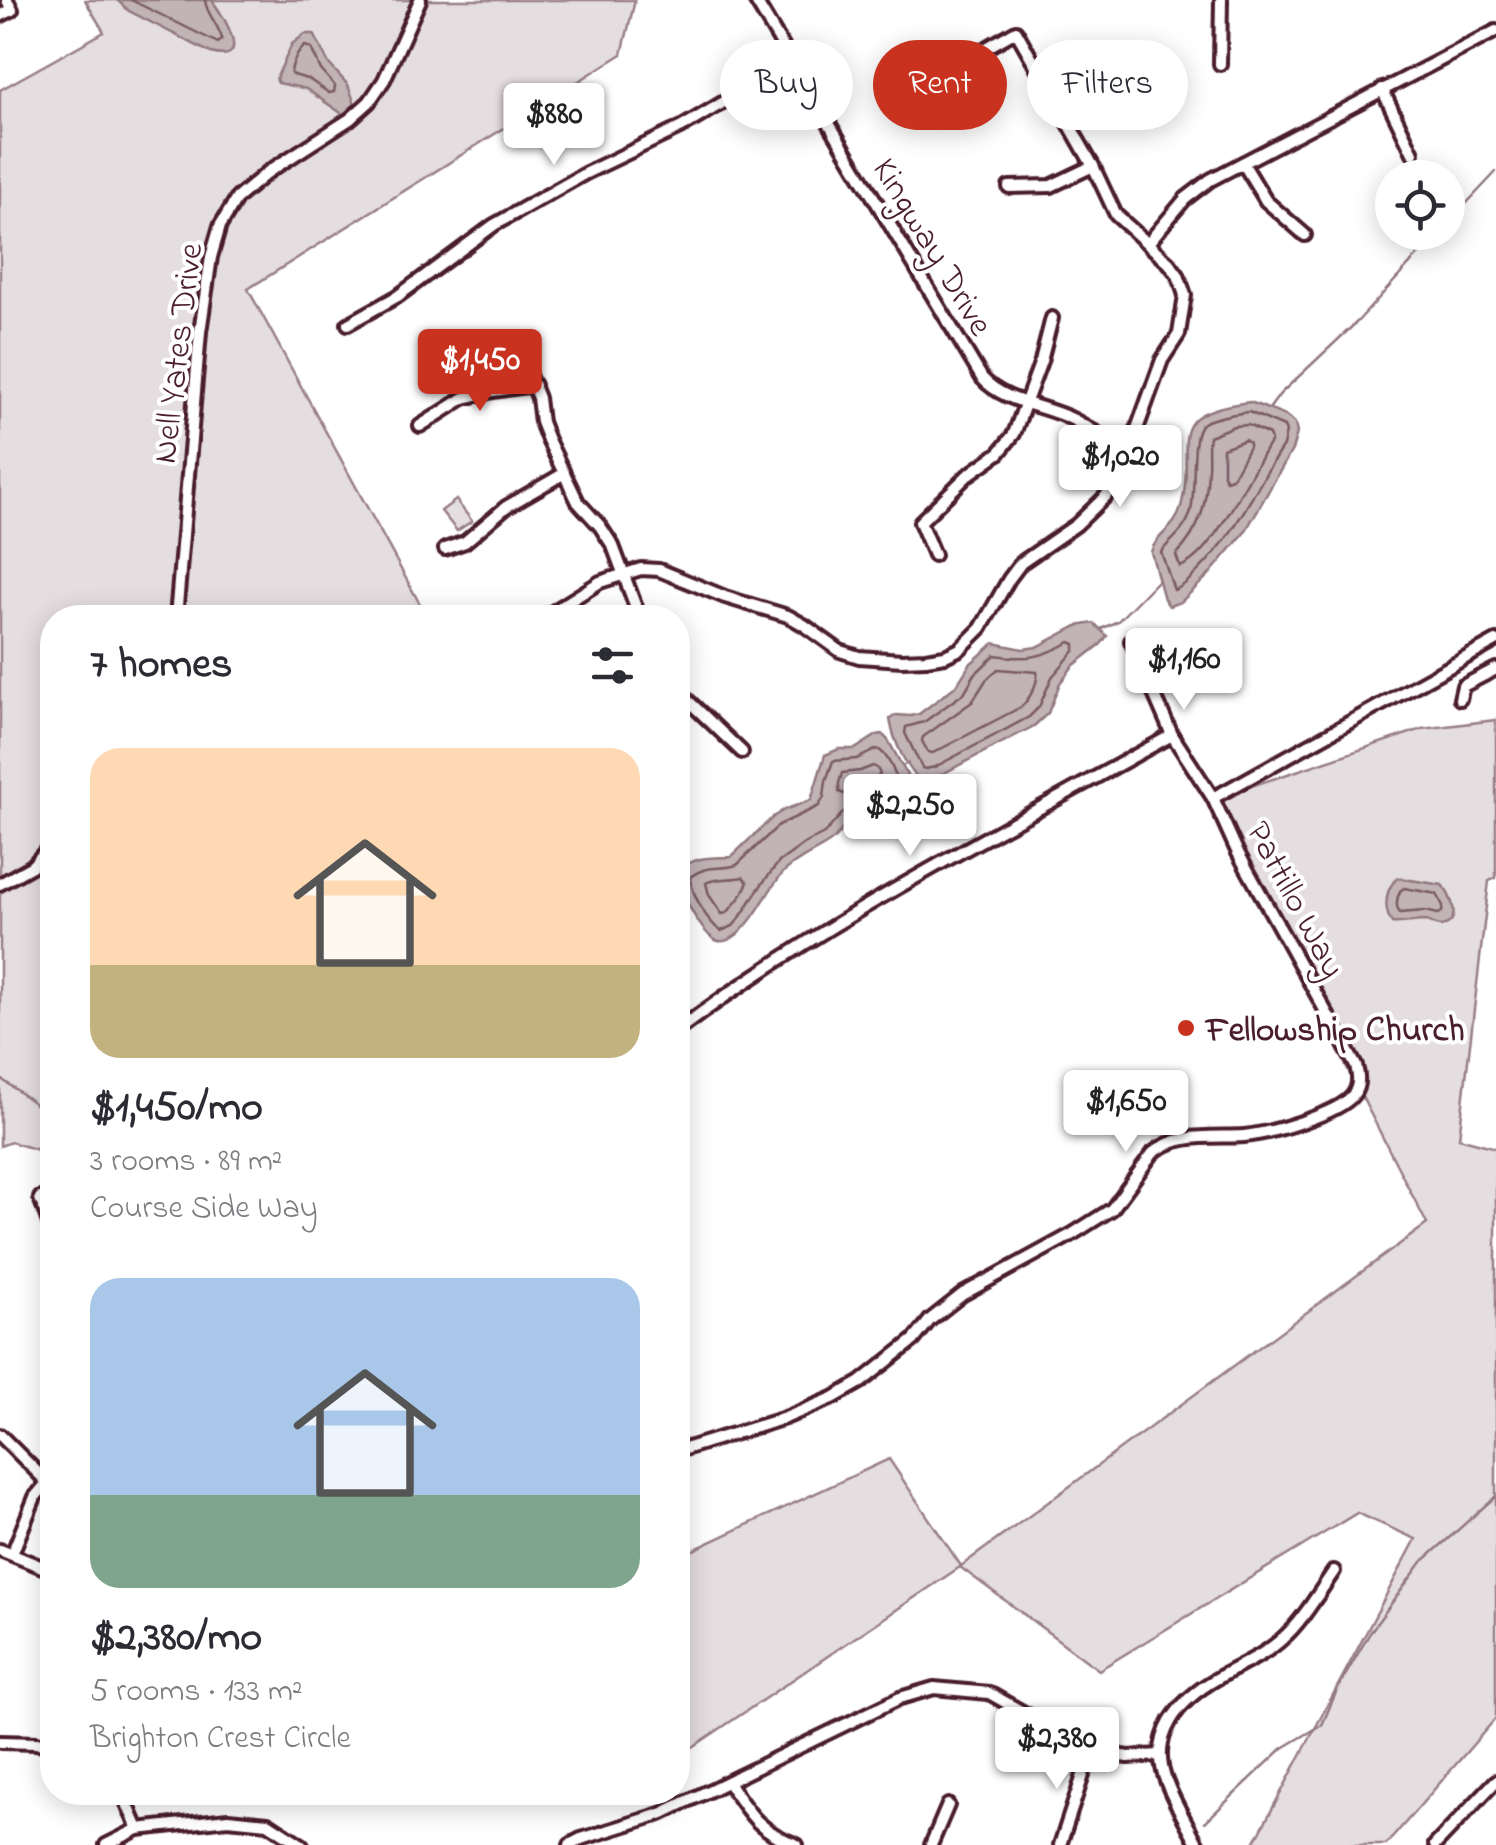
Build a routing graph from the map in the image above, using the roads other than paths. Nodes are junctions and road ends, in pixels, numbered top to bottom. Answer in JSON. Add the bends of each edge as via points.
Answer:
{"nodes":[{"id":1,"x":8,"y":0,"type":"edge"},
{"id":2,"x":420,"y":0,"type":"edge"},
{"id":3,"x":755,"y":0,"type":"edge"},
{"id":4,"x":1221,"y":0,"type":"edge"},
{"id":5,"x":0,"y":16,"type":"edge"},
{"id":6,"x":1496,"y":31,"type":"edge"},
{"id":7,"x":778,"y":40,"type":"edge"},
{"id":8,"x":1000,"y":40,"type":"edge"},
{"id":9,"x":1220,"y":64,"type":"dead end"},
{"id":10,"x":1382,"y":89,"type":"junction"},
{"id":11,"x":720,"y":105,"type":"edge"},
{"id":12,"x":832,"y":130,"type":"edge"},
{"id":13,"x":1414,"y":153,"type":"dead end"},
{"id":14,"x":1243,"y":163,"type":"junction"},
{"id":15,"x":1093,"y":166,"type":"junction"},
{"id":16,"x":1009,"y":187,"type":"dead end"},
{"id":17,"x":1305,"y":235,"type":"dead end"},
{"id":18,"x":1148,"y":243,"type":"junction"},
{"id":19,"x":1052,"y":318,"type":"dead end"},
{"id":20,"x":348,"y":324,"type":"dead end"},
{"id":21,"x":522,"y":357,"type":"dead end"},
{"id":22,"x":534,"y":385,"type":"junction"},
{"id":23,"x":1027,"y":402,"type":"junction"},
{"id":24,"x":420,"y":426,"type":"dead end"},
{"id":25,"x":1129,"y":450,"type":"junction"},
{"id":26,"x":563,"y":474,"type":"junction"},
{"id":27,"x":445,"y":549,"type":"dead end"},
{"id":28,"x":934,"y":555,"type":"dead end"},
{"id":29,"x":624,"y":573,"type":"junction"},
{"id":30,"x":177,"y":605,"type":"edge"},
{"id":31,"x":564,"y":605,"type":"edge"},
{"id":32,"x":635,"y":605,"type":"edge"},
{"id":33,"x":1132,"y":641,"type":"dead end"},
{"id":34,"x":1496,"y":641,"type":"edge"},
{"id":35,"x":1496,"y":669,"type":"edge"},
{"id":36,"x":1460,"y":699,"type":"dead end"},
{"id":37,"x":690,"y":703,"type":"edge"},
{"id":38,"x":1172,"y":735,"type":"junction"},
{"id":39,"x":742,"y":752,"type":"dead end"},
{"id":40,"x":1213,"y":798,"type":"junction"},
{"id":41,"x":40,"y":857,"type":"edge"},
{"id":42,"x":0,"y":884,"type":"edge"},
{"id":43,"x":690,"y":1021,"type":"edge"},
{"id":44,"x":0,"y":1435,"type":"edge"},
{"id":45,"x":690,"y":1447,"type":"edge"},
{"id":46,"x":40,"y":1470,"type":"edge"},
{"id":47,"x":40,"y":1490,"type":"edge"},
{"id":48,"x":0,"y":1550,"type":"edge"},
{"id":49,"x":12,"y":1554,"type":"junction"},
{"id":50,"x":40,"y":1566,"type":"edge"},
{"id":51,"x":1334,"y":1571,"type":"dead end"},
{"id":52,"x":0,"y":1742,"type":"edge"},
{"id":53,"x":40,"y":1744,"type":"edge"},
{"id":54,"x":1091,"y":1751,"type":"junction"},
{"id":55,"x":1160,"y":1756,"type":"junction"},
{"id":56,"x":1496,"y":1781,"type":"edge"},
{"id":57,"x":728,"y":1782,"type":"junction"},
{"id":58,"x":690,"y":1800,"type":"edge"},
{"id":59,"x":128,"y":1805,"type":"edge"},
{"id":60,"x":680,"y":1805,"type":"edge"},
{"id":61,"x":948,"y":1805,"type":"dead end"},
{"id":62,"x":138,"y":1829,"type":"junction"},
{"id":63,"x":106,"y":1845,"type":"edge"},
{"id":64,"x":302,"y":1845,"type":"edge"},
{"id":65,"x":570,"y":1845,"type":"edge"},
{"id":66,"x":797,"y":1845,"type":"edge"},
{"id":67,"x":932,"y":1845,"type":"edge"},
{"id":68,"x":1060,"y":1845,"type":"edge"},
{"id":69,"x":1198,"y":1845,"type":"edge"},
{"id":70,"x":1435,"y":1845,"type":"edge"}],
"edges":[{"from":1,"to":5,"type":"street","via":[[12,10]]},
{"from":2,"to":30,"type":"street","name":"Nell Yates Drive","via":[[369,102],[268,172],[238,198],[220,226],[200,332]]},
{"from":3,"to":7,"type":"street","name":"Kingway Drive"},
{"from":4,"to":9,"type":"street"},
{"from":6,"to":10,"type":"street"},
{"from":8,"to":15,"type":"street","via":[[1016,31]]},
{"from":10,"to":13,"type":"street"},
{"from":10,"to":14,"type":"street"},
{"from":11,"to":20,"type":"street","via":[[494,225]]},
{"from":12,"to":23,"type":"street","name":"Kingway Drive","via":[[982,378]]},
{"from":14,"to":17,"type":"street","via":[[1266,201]]},
{"from":14,"to":18,"type":"street","via":[[1185,198]]},
{"from":15,"to":16,"type":"street","via":[[1051,186]]},
{"from":15,"to":18,"type":"street","via":[[1116,216]]},
{"from":18,"to":25,"type":"street","via":[[1178,276],[1184,310]]},
{"from":19,"to":23,"type":"street"},
{"from":21,"to":22,"type":"street"},
{"from":22,"to":24,"type":"street","via":[[464,398]]},
{"from":22,"to":26,"type":"street"},
{"from":23,"to":25,"type":"street","name":"Kingway Drive"},
{"from":23,"to":28,"type":"street","via":[[1004,448],[920,522]]},
{"from":25,"to":29,"type":"street","via":[[1106,496],[1021,563],[982,628],[945,656],[859,658],[773,610],[659,570]]},
{"from":26,"to":27,"type":"street"},
{"from":26,"to":29,"type":"street"},
{"from":29,"to":31,"type":"street"},
{"from":29,"to":32,"type":"street"},
{"from":33,"to":38,"type":"street"},
{"from":34,"to":40,"type":"street","name":"Pattillo Way"},
{"from":35,"to":36,"type":"street","via":[[1463,686]]},
{"from":37,"to":39,"type":"street"},
{"from":38,"to":40,"type":"street"},
{"from":38,"to":43,"type":"street","via":[[868,905]]},
{"from":40,"to":45,"type":"street","name":"Pattillo Way","via":[[1356,1066],[1354,1095],[1283,1128],[1162,1146],[1112,1209],[962,1294],[861,1382],[785,1418]]},
{"from":41,"to":42,"type":"street"},
{"from":44,"to":46,"type":"street"},
{"from":47,"to":49,"type":"street"},
{"from":48,"to":49,"type":"street"},
{"from":49,"to":50,"type":"street"},
{"from":51,"to":55,"type":"street","via":[[1285,1637],[1186,1699],[1168,1721]]},
{"from":52,"to":53,"type":"street"},
{"from":54,"to":55,"type":"street"},
{"from":54,"to":57,"type":"street","via":[[988,1693],[934,1688],[900,1698]]},
{"from":54,"to":68,"type":"street"},
{"from":55,"to":69,"type":"street"},
{"from":56,"to":70,"type":"street"},
{"from":57,"to":58,"type":"street"},
{"from":57,"to":66,"type":"street","via":[[752,1818]]},
{"from":59,"to":62,"type":"street"},
{"from":60,"to":65,"type":"street"},
{"from":61,"to":67,"type":"street"},
{"from":62,"to":63,"type":"street"},
{"from":62,"to":64,"type":"street","via":[[228,1818],[268,1823]]}]}
